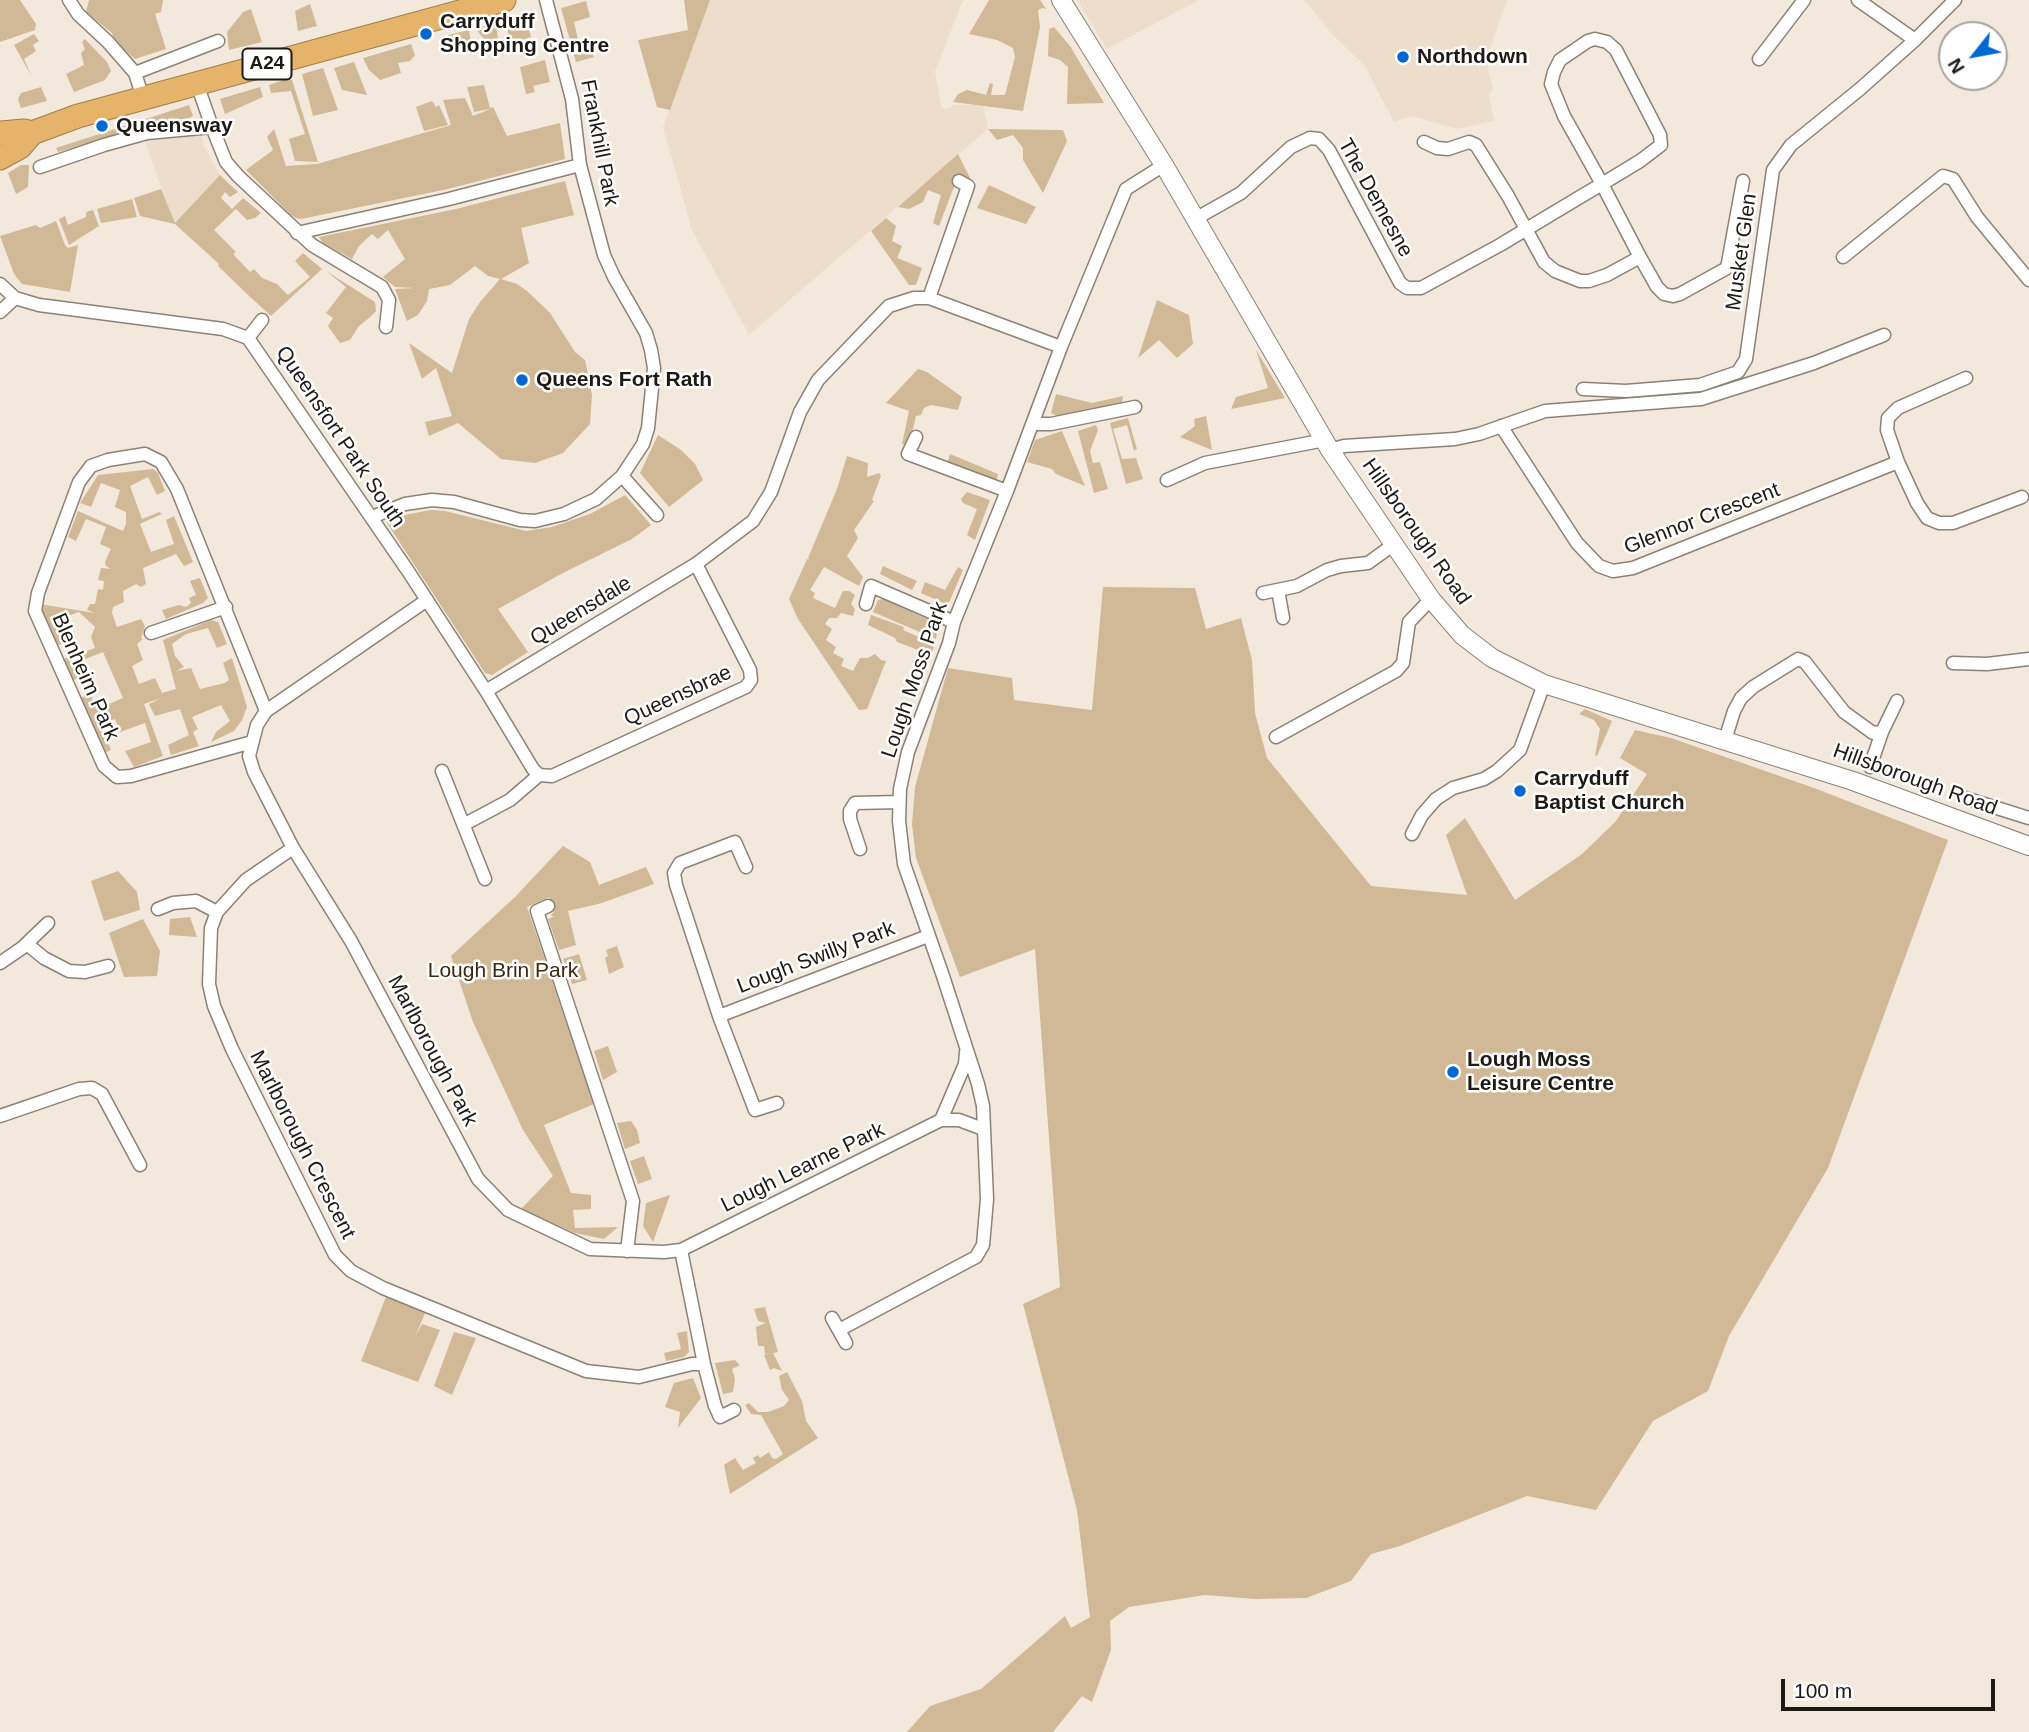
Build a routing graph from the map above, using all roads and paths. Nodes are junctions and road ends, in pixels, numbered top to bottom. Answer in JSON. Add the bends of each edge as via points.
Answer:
{"nodes":[{"id":1,"x":69,"y":0,"type":"edge"},
{"id":2,"x":504,"y":0,"type":"edge"},
{"id":3,"x":546,"y":0,"type":"edge"},
{"id":4,"x":1804,"y":0,"type":"edge"},
{"id":5,"x":1858,"y":0,"type":"edge"},
{"id":6,"x":1955,"y":0,"type":"edge"},
{"id":7,"x":1061,"y":2,"type":"edge"},
{"id":8,"x":1915,"y":40,"type":"junction"},
{"id":9,"x":218,"y":41,"type":"dead end"},
{"id":10,"x":1759,"y":59,"type":"dead end"},
{"id":11,"x":135,"y":73,"type":"junction"},
{"id":12,"x":197,"y":84,"type":"junction"},
{"id":13,"x":144,"y":98,"type":"junction"},
{"id":14,"x":212,"y":127,"type":"junction"},
{"id":15,"x":0,"y":133,"type":"edge"},
{"id":16,"x":32,"y":133,"type":"junction"},
{"id":17,"x":1424,"y":142,"type":"dead end"},
{"id":18,"x":0,"y":158,"type":"edge"},
{"id":19,"x":1164,"y":164,"type":"junction"},
{"id":20,"x":580,"y":165,"type":"junction"},
{"id":21,"x":40,"y":167,"type":"dead end"},
{"id":22,"x":1743,"y":181,"type":"dead end"},
{"id":23,"x":1602,"y":184,"type":"junction"},
{"id":24,"x":969,"y":185,"type":"dead end"},
{"id":25,"x":1195,"y":219,"type":"junction"},
{"id":26,"x":1525,"y":229,"type":"junction"},
{"id":27,"x":297,"y":233,"type":"junction"},
{"id":28,"x":1640,"y":257,"type":"junction"},
{"id":29,"x":1843,"y":257,"type":"dead end"},
{"id":30,"x":2029,"y":280,"type":"edge"},
{"id":31,"x":0,"y":284,"type":"edge"},
{"id":32,"x":929,"y":298,"type":"junction"},
{"id":33,"x":15,"y":299,"type":"junction"},
{"id":34,"x":0,"y":312,"type":"edge"},
{"id":35,"x":262,"y":320,"type":"dead end"},
{"id":36,"x":386,"y":327,"type":"dead end"},
{"id":37,"x":1884,"y":335,"type":"dead end"},
{"id":38,"x":248,"y":338,"type":"junction"},
{"id":39,"x":1061,"y":347,"type":"junction"},
{"id":40,"x":1966,"y":378,"type":"dead end"},
{"id":41,"x":1583,"y":389,"type":"dead end"},
{"id":42,"x":1135,"y":407,"type":"dead end"},
{"id":43,"x":1033,"y":422,"type":"junction"},
{"id":44,"x":1501,"y":426,"type":"junction"},
{"id":45,"x":916,"y":436,"type":"dead end"},
{"id":46,"x":1327,"y":445,"type":"junction"},
{"id":47,"x":1898,"y":462,"type":"junction"},
{"id":48,"x":622,"y":476,"type":"junction"},
{"id":49,"x":1167,"y":480,"type":"dead end"},
{"id":50,"x":1007,"y":491,"type":"junction"},
{"id":51,"x":2022,"y":497,"type":"dead end"},
{"id":52,"x":657,"y":515,"type":"dead end"},
{"id":53,"x":372,"y":517,"type":"junction"},
{"id":54,"x":1393,"y":545,"type":"junction"},
{"id":55,"x":696,"y":564,"type":"junction"},
{"id":56,"x":1278,"y":590,"type":"junction"},
{"id":57,"x":1263,"y":593,"type":"dead end"},
{"id":58,"x":1431,"y":598,"type":"junction"},
{"id":59,"x":428,"y":600,"type":"junction"},
{"id":60,"x":866,"y":604,"type":"dead end"},
{"id":61,"x":226,"y":607,"type":"junction"},
{"id":62,"x":1283,"y":618,"type":"dead end"},
{"id":63,"x":954,"y":622,"type":"junction"},
{"id":64,"x":151,"y":633,"type":"dead end"},
{"id":65,"x":2029,"y":659,"type":"edge"},
{"id":66,"x":1953,"y":663,"type":"dead end"},
{"id":67,"x":1544,"y":684,"type":"junction"},
{"id":68,"x":486,"y":691,"type":"junction"},
{"id":69,"x":1897,"y":701,"type":"dead end"},
{"id":70,"x":266,"y":710,"type":"junction"},
{"id":71,"x":1882,"y":732,"type":"junction"},
{"id":72,"x":1276,"y":737,"type":"dead end"},
{"id":73,"x":1726,"y":740,"type":"junction"},
{"id":74,"x":252,"y":742,"type":"junction"},
{"id":75,"x":1870,"y":767,"type":"dead end"},
{"id":76,"x":442,"y":771,"type":"dead end"},
{"id":77,"x":539,"y":775,"type":"junction"},
{"id":78,"x":1965,"y":798,"type":"dead end"},
{"id":79,"x":899,"y":802,"type":"junction"},
{"id":80,"x":2029,"y":818,"type":"edge"},
{"id":81,"x":465,"y":824,"type":"junction"},
{"id":82,"x":1412,"y":834,"type":"dead end"},
{"id":83,"x":2029,"y":846,"type":"edge"},
{"id":84,"x":293,"y":848,"type":"junction"},
{"id":85,"x":860,"y":849,"type":"dead end"},
{"id":86,"x":746,"y":867,"type":"dead end"},
{"id":87,"x":485,"y":879,"type":"dead end"},
{"id":88,"x":548,"y":906,"type":"dead end"},
{"id":89,"x":158,"y":909,"type":"dead end"},
{"id":90,"x":217,"y":912,"type":"junction"},
{"id":91,"x":48,"y":923,"type":"dead end"},
{"id":92,"x":928,"y":936,"type":"junction"},
{"id":93,"x":27,"y":944,"type":"junction"},
{"id":94,"x":0,"y":963,"type":"edge"},
{"id":95,"x":108,"y":965,"type":"dead end"},
{"id":96,"x":719,"y":1016,"type":"junction"},
{"id":97,"x":966,"y":1048,"type":"junction"},
{"id":98,"x":777,"y":1102,"type":"dead end"},
{"id":99,"x":0,"y":1116,"type":"edge"},
{"id":100,"x":941,"y":1120,"type":"junction"},
{"id":101,"x":983,"y":1129,"type":"junction"},
{"id":102,"x":140,"y":1165,"type":"dead end"},
{"id":103,"x":681,"y":1250,"type":"junction"},
{"id":104,"x":626,"y":1251,"type":"junction"},
{"id":105,"x":832,"y":1318,"type":"dead end"},
{"id":106,"x":839,"y":1331,"type":"junction"},
{"id":107,"x":846,"y":1343,"type":"dead end"},
{"id":108,"x":704,"y":1364,"type":"junction"},
{"id":109,"x":734,"y":1410,"type":"dead end"}],
"edges":[{"from":1,"to":11,"type":"street"},
{"from":2,"to":12,"type":"highway","number":"A24"},
{"from":3,"to":20,"type":"street","name":"Frankhill Park","via":[[572,99]]},
{"from":4,"to":10,"type":"street"},
{"from":5,"to":8,"type":"street"},
{"from":6,"to":8,"type":"street","name":"Musket Glen"},
{"from":7,"to":19,"type":"main road","name":"Hillsborough Road"},
{"from":8,"to":41,"type":"street","name":"Musket Glen","via":[[1791,145],[1773,170],[1746,359],[1738,372],[1700,385]]},
{"from":9,"to":11,"type":"street"},
{"from":11,"to":13,"type":"street"},
{"from":12,"to":13,"type":"highway","number":"A24"},
{"from":12,"to":14,"type":"street"},
{"from":13,"to":16,"type":"highway","number":"A24"},
{"from":14,"to":21,"type":"street","via":[[147,133]]},
{"from":14,"to":27,"type":"street","via":[[226,162]]},
{"from":15,"to":16,"type":"highway","number":"A24"},
{"from":16,"to":18,"type":"highway","number":"A24","via":[[20,147]]},
{"from":17,"to":26,"type":"street","via":[[1448,149],[1469,142],[1476,145]]},
{"from":19,"to":25,"type":"main road","name":"Hillsborough Road"},
{"from":19,"to":39,"type":"street","name":"Lough Moss Park","via":[[1126,189]]},
{"from":20,"to":27,"type":"street"},
{"from":20,"to":48,"type":"street","name":"Frankhill Park","via":[[604,255],[652,350],[651,409],[643,444]]},
{"from":22,"to":28,"type":"street","via":[[1727,268],[1673,296],[1657,287]]},
{"from":23,"to":23,"type":"street","name":"The Demesne","via":[[1661,145],[1616,50],[1595,39],[1560,60],[1551,84]]},
{"from":23,"to":26,"type":"street","name":"The Demesne"},
{"from":23,"to":28,"type":"street"},
{"from":24,"to":32,"type":"street"},
{"from":25,"to":26,"type":"street","name":"The Demesne","via":[[1241,193],[1278,156],[1310,138],[1324,143],[1393,273],[1407,288],[1421,288]]},
{"from":25,"to":46,"type":"main road","name":"Hillsborough Road"},
{"from":26,"to":28,"type":"street","via":[[1544,262],[1580,281],[1607,275]]},
{"from":27,"to":36,"type":"street","via":[[382,287],[389,300]]},
{"from":29,"to":30,"type":"street","via":[[1943,176],[1953,179]]},
{"from":31,"to":33,"type":"street"},
{"from":32,"to":39,"type":"street"},
{"from":32,"to":55,"type":"street","name":"Queensdale","via":[[889,306],[818,380],[800,412],[763,509],[753,522]]},
{"from":33,"to":34,"type":"street"},
{"from":33,"to":38,"type":"street","name":"Queensfort Park South","via":[[223,329]]},
{"from":35,"to":38,"type":"street"},
{"from":37,"to":44,"type":"street","via":[[1700,399],[1545,411]]},
{"from":38,"to":53,"type":"street","name":"Queensfort Park South"},
{"from":39,"to":43,"type":"street","name":"Lough Moss Park"},
{"from":40,"to":47,"type":"street","via":[[1898,408],[1888,418],[1887,430]]},
{"from":42,"to":43,"type":"street","via":[[1051,424]]},
{"from":43,"to":50,"type":"street","name":"Lough Moss Park"},
{"from":44,"to":46,"type":"street","via":[[1455,439]]},
{"from":44,"to":47,"type":"street","name":"Glennor Crescent","via":[[1577,543],[1599,566],[1612,571],[1633,568]]},
{"from":45,"to":50,"type":"street","via":[[908,454]]},
{"from":46,"to":49,"type":"street","via":[[1205,463]]},
{"from":46,"to":54,"type":"main road","name":"Hillsborough Road"},
{"from":47,"to":51,"type":"street","via":[[1927,518],[1939,523],[1953,523]]},
{"from":48,"to":52,"type":"street"},
{"from":48,"to":53,"type":"street","name":"Frankhill Park","via":[[586,505],[535,521],[432,500],[405,504]]},
{"from":50,"to":63,"type":"street","name":"Lough Moss Park"},
{"from":53,"to":59,"type":"street","name":"Queensfort Park South"},
{"from":54,"to":56,"type":"street","via":[[1368,563],[1327,570]]},
{"from":54,"to":58,"type":"main road","name":"Hillsborough Road"},
{"from":55,"to":68,"type":"street","name":"Queensdale"},
{"from":55,"to":77,"type":"street","name":"Queensbrae","via":[[750,670],[746,687],[552,776]]},
{"from":56,"to":57,"type":"street"},
{"from":56,"to":62,"type":"street"},
{"from":58,"to":67,"type":"main road","name":"Hillsborough Road","via":[[1462,635],[1492,658]]},
{"from":58,"to":72,"type":"street","via":[[1409,622],[1403,663],[1396,671]]},
{"from":59,"to":68,"type":"street","name":"Queensfort Park South"},
{"from":59,"to":70,"type":"street"},
{"from":60,"to":63,"type":"street","via":[[871,586]]},
{"from":61,"to":64,"type":"street"},
{"from":61,"to":70,"type":"street","name":"Blenheim Park"},
{"from":61,"to":74,"type":"street","name":"Blenheim Park","via":[[177,489],[161,462],[145,454],[91,466],[75,493],[35,611],[104,766],[117,777],[131,776]]},
{"from":63,"to":79,"type":"street","name":"Lough Moss Park","via":[[908,752]]},
{"from":65,"to":66,"type":"street"},
{"from":67,"to":73,"type":"main road","name":"Hillsborough Road"},
{"from":67,"to":82,"type":"street","via":[[1520,750],[1484,779],[1453,788],[1436,799]]},
{"from":68,"to":77,"type":"street","name":"Queensfort Park South"},
{"from":69,"to":71,"type":"street"},
{"from":70,"to":74,"type":"street"},
{"from":71,"to":73,"type":"street","via":[[1865,729],[1844,712],[1798,659],[1741,698]]},
{"from":71,"to":75,"type":"street"},
{"from":73,"to":83,"type":"main road","name":"Hillsborough Road"},
{"from":74,"to":84,"type":"street","name":"Marlborough Park","via":[[249,756],[254,772]]},
{"from":76,"to":81,"type":"street"},
{"from":77,"to":81,"type":"street","via":[[510,800]]},
{"from":78,"to":80,"type":"street"},
{"from":79,"to":85,"type":"street","via":[[855,803],[850,819]]},
{"from":79,"to":92,"type":"street","name":"Lough Moss Park","via":[[904,864]]},
{"from":81,"to":87,"type":"street"},
{"from":84,"to":90,"type":"street","via":[[246,880]]},
{"from":84,"to":104,"type":"street","name":"Marlborough Park","via":[[351,941],[478,1179],[508,1210],[590,1248]]},
{"from":86,"to":96,"type":"street","name":"Lough Swilly Park","via":[[735,842],[680,863],[674,873]]},
{"from":88,"to":104,"type":"street","via":[[537,911],[633,1201]]},
{"from":89,"to":90,"type":"street","via":[[173,902],[196,901]]},
{"from":90,"to":108,"type":"street","name":"Marlborough Crescent","via":[[211,928],[209,984],[214,1006],[335,1255],[351,1271],[586,1371],[639,1377]]},
{"from":91,"to":93,"type":"street"},
{"from":92,"to":96,"type":"street","name":"Lough Swilly Park"},
{"from":92,"to":97,"type":"street","name":"Lough Moss Park"},
{"from":93,"to":94,"type":"street"},
{"from":93,"to":95,"type":"street","via":[[69,971]]},
{"from":96,"to":98,"type":"street","name":"Lough Swilly Park","via":[[755,1110]]},
{"from":97,"to":100,"type":"street","via":[[965,1064]]},
{"from":97,"to":101,"type":"street","name":"Lough Moss Park","via":[[983,1107]]},
{"from":99,"to":102,"type":"street","via":[[92,1088],[102,1094]]},
{"from":100,"to":101,"type":"street","via":[[959,1120]]},
{"from":100,"to":103,"type":"street","name":"Lough Learne Park"},
{"from":101,"to":106,"type":"street","name":"Lough Moss Park","via":[[987,1199],[983,1245],[976,1258]]},
{"from":103,"to":104,"type":"street","name":"Marlborough Park"},
{"from":103,"to":108,"type":"street"},
{"from":105,"to":106,"type":"street"},
{"from":106,"to":107,"type":"street"},
{"from":108,"to":109,"type":"street","via":[[720,1417]]}]}
